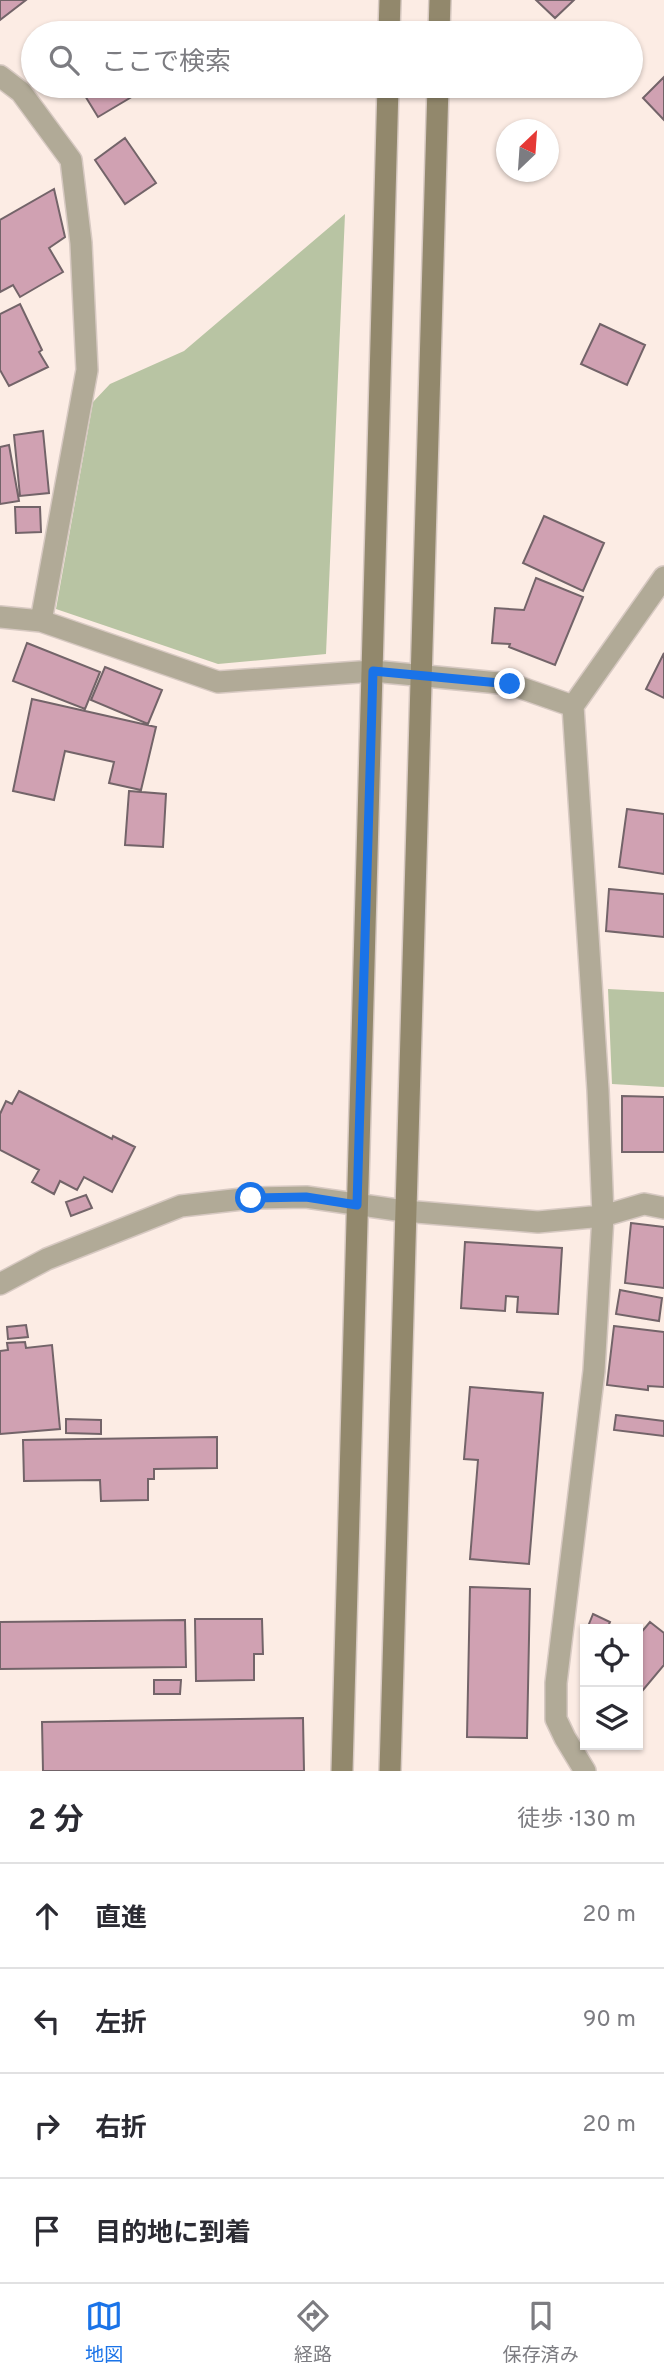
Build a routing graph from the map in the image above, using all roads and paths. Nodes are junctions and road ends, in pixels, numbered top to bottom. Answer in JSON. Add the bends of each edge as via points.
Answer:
{"nodes":[{"id":1,"x":390,"y":0,"type":"edge"},
{"id":2,"x":440,"y":0,"type":"edge"},
{"id":3,"x":390,"y":21,"type":"edge"},
{"id":4,"x":439,"y":21,"type":"edge"},
{"id":5,"x":0,"y":76,"type":"edge"},
{"id":6,"x":21,"y":92,"type":"edge"},
{"id":7,"x":25,"y":98,"type":"edge"},
{"id":8,"x":388,"y":98,"type":"edge"},
{"id":9,"x":438,"y":98,"type":"edge"},
{"id":10,"x":664,"y":577,"type":"edge"},
{"id":11,"x":0,"y":617,"type":"edge"},
{"id":12,"x":41,"y":621,"type":"junction"},
{"id":13,"x":373,"y":671,"type":"junction"},
{"id":14,"x":419,"y":674,"type":"junction"},
{"id":15,"x":573,"y":706,"type":"junction"},
{"id":16,"x":357,"y":1205,"type":"junction"},
{"id":17,"x":664,"y":1208,"type":"edge"},
{"id":18,"x":404,"y":1211,"type":"junction"},
{"id":19,"x":604,"y":1216,"type":"junction"},
{"id":20,"x":0,"y":1284,"type":"edge"},
{"id":21,"x":342,"y":1771,"type":"edge"},
{"id":22,"x":390,"y":1771,"type":"edge"},
{"id":23,"x":585,"y":1771,"type":"edge"}],
"edges":[{"from":1,"to":3,"type":"street"},
{"from":2,"to":4,"type":"street"},
{"from":5,"to":6,"type":"street"},
{"from":7,"to":12,"type":"street","via":[[71,160],[81,243],[87,370]]},
{"from":8,"to":13,"type":"street"},
{"from":9,"to":14,"type":"street"},
{"from":10,"to":15,"type":"street"},
{"from":11,"to":12,"type":"street"},
{"from":12,"to":13,"type":"street","via":[[218,682]]},
{"from":13,"to":14,"type":"street"},
{"from":13,"to":16,"type":"street"},
{"from":14,"to":15,"type":"street","via":[[510,684]]},
{"from":14,"to":18,"type":"street"},
{"from":15,"to":19,"type":"street"},
{"from":16,"to":18,"type":"street"},
{"from":16,"to":20,"type":"street","via":[[306,1197],[181,1206],[47,1259]]},
{"from":16,"to":21,"type":"street"},
{"from":17,"to":19,"type":"street","via":[[644,1204]]},
{"from":18,"to":19,"type":"street","via":[[538,1222]]},
{"from":18,"to":22,"type":"street"},
{"from":19,"to":23,"type":"street","via":[[594,1371],[556,1683],[556,1718]]}]}
